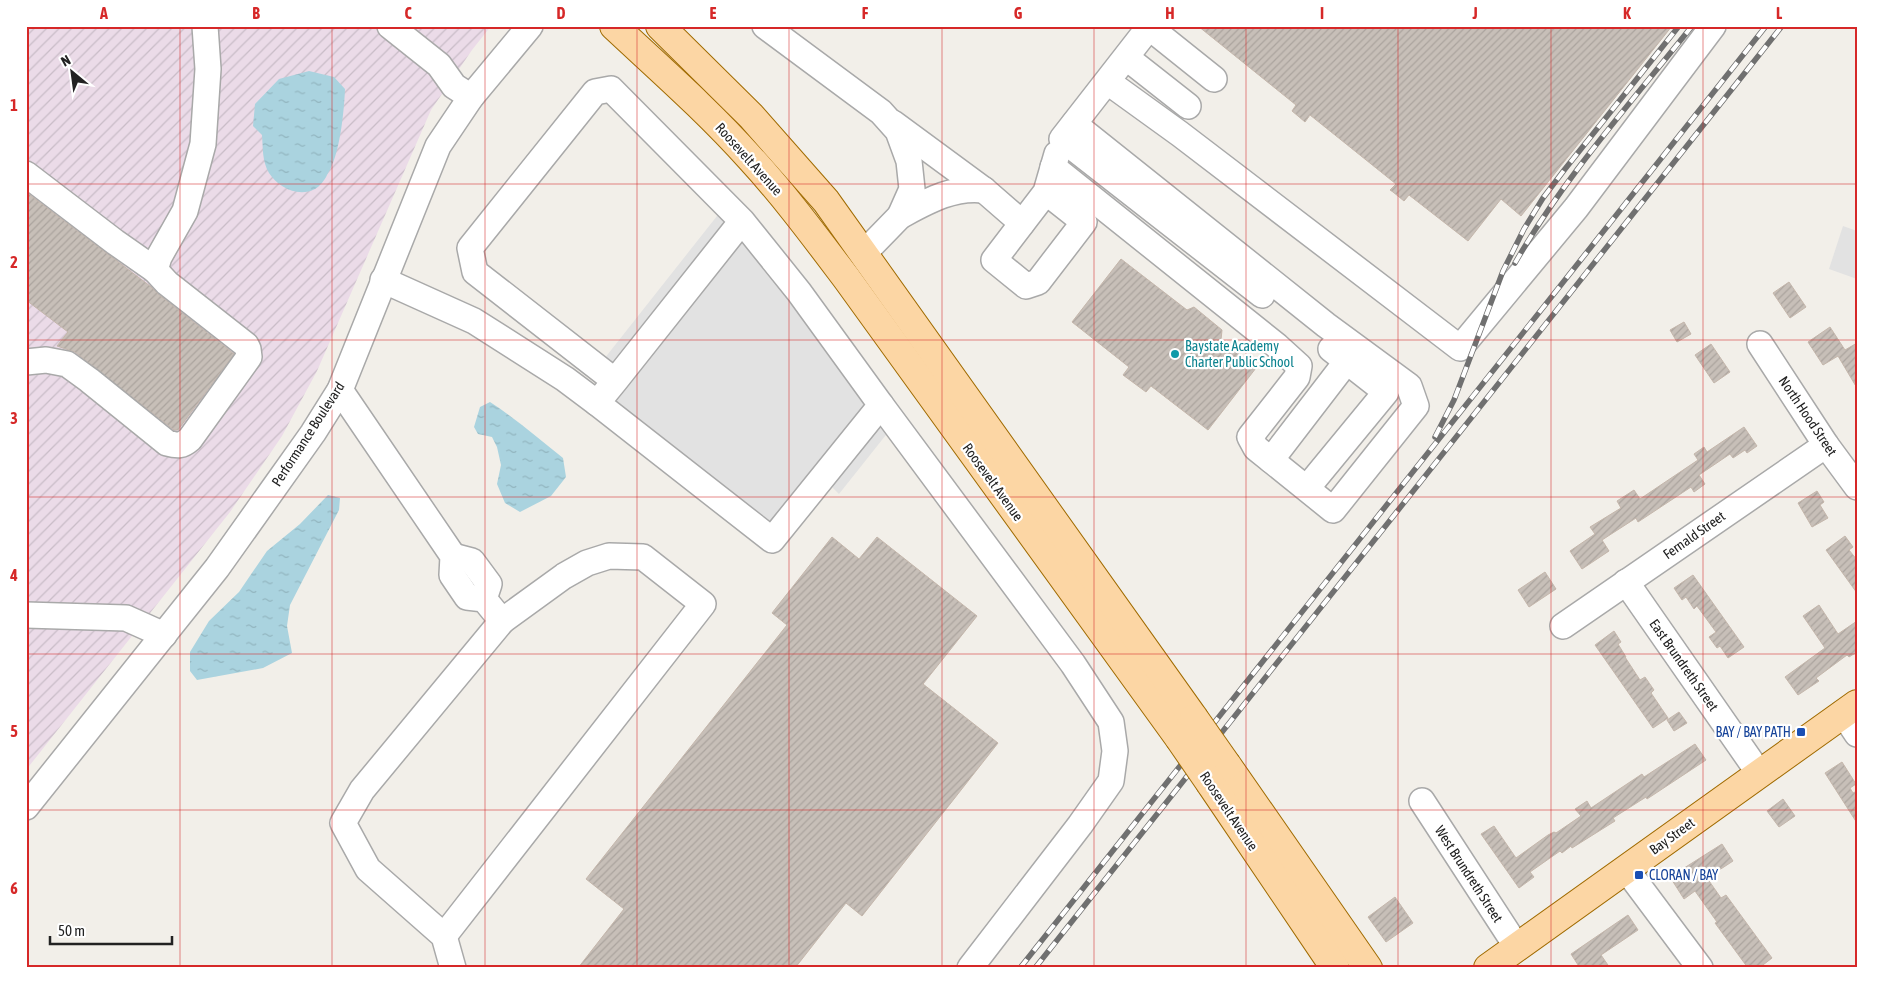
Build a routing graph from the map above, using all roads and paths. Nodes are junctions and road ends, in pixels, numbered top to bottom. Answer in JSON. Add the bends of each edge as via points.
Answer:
{"nodes":[{"id":1,"x":205,"y":26,"type":"edge"},
{"id":2,"x":390,"y":26,"type":"edge"},
{"id":3,"x":530,"y":26,"type":"edge"},
{"id":4,"x":614,"y":26,"type":"edge"},
{"id":5,"x":660,"y":26,"type":"edge"},
{"id":6,"x":765,"y":26,"type":"edge"},
{"id":7,"x":1713,"y":26,"type":"edge"},
{"id":8,"x":1150,"y":27,"type":"edge"},
{"id":9,"x":1127,"y":58,"type":"junction"},
{"id":10,"x":1214,"y":79,"type":"dead end"},
{"id":11,"x":1108,"y":82,"type":"junction"},
{"id":12,"x":471,"y":97,"type":"junction"},
{"id":13,"x":1188,"y":106,"type":"dead end"},
{"id":14,"x":885,"y":117,"type":"junction"},
{"id":15,"x":1068,"y":132,"type":"junction"},
{"id":16,"x":1052,"y":167,"type":"junction"},
{"id":17,"x":26,"y":174,"type":"edge"},
{"id":18,"x":984,"y":190,"type":"junction"},
{"id":19,"x":1046,"y":192,"type":"junction"},
{"id":20,"x":900,"y":216,"type":"junction"},
{"id":21,"x":742,"y":221,"type":"junction"},
{"id":22,"x":1022,"y":223,"type":"junction"},
{"id":23,"x":864,"y":253,"type":"junction"},
{"id":24,"x":155,"y":270,"type":"junction"},
{"id":25,"x":383,"y":280,"type":"junction"},
{"id":26,"x":1760,"y":344,"type":"dead end"},
{"id":27,"x":1346,"y":361,"type":"junction"},
{"id":28,"x":26,"y":362,"type":"edge"},
{"id":29,"x":615,"y":381,"type":"junction"},
{"id":30,"x":340,"y":390,"type":"junction"},
{"id":31,"x":597,"y":403,"type":"junction"},
{"id":32,"x":882,"y":405,"type":"junction"},
{"id":33,"x":1826,"y":445,"type":"junction"},
{"id":34,"x":1271,"y":460,"type":"junction"},
{"id":35,"x":1857,"y":487,"type":"edge"},
{"id":36,"x":1307,"y":488,"type":"junction"},
{"id":37,"x":1626,"y":582,"type":"junction"},
{"id":38,"x":26,"y":614,"type":"edge"},
{"id":39,"x":502,"y":621,"type":"junction"},
{"id":40,"x":1563,"y":626,"type":"dead end"},
{"id":41,"x":164,"y":635,"type":"junction"},
{"id":42,"x":1852,"y":717,"type":"edge"},
{"id":43,"x":1187,"y":728,"type":"junction"},
{"id":44,"x":1760,"y":773,"type":"junction"},
{"id":45,"x":1219,"y":774,"type":"junction"},
{"id":46,"x":1422,"y":801,"type":"dead end"},
{"id":47,"x":26,"y":807,"type":"edge"},
{"id":48,"x":1626,"y":868,"type":"junction"},
{"id":49,"x":444,"y":936,"type":"junction"},
{"id":50,"x":1517,"y":947,"type":"junction"},
{"id":51,"x":453,"y":968,"type":"edge"},
{"id":52,"x":970,"y":968,"type":"edge"},
{"id":53,"x":1335,"y":968,"type":"edge"},
{"id":54,"x":1368,"y":968,"type":"edge"},
{"id":55,"x":1488,"y":968,"type":"edge"},
{"id":56,"x":1700,"y":968,"type":"edge"}],
"edges":[{"from":1,"to":24,"type":"street","via":[[208,69],[202,144],[185,211]]},
{"from":2,"to":12,"type":"street","via":[[439,65],[454,86]]},
{"from":3,"to":12,"type":"street","name":"Performance Boulevard"},
{"from":4,"to":43,"type":"main road","name":"Roosevelt Avenue","via":[[738,145],[803,220]]},
{"from":5,"to":23,"type":"main road","name":"Roosevelt Avenue","via":[[776,143],[826,201]]},
{"from":6,"to":14,"type":"street"},
{"from":7,"to":11,"type":"street","via":[[1576,208],[1460,348]]},
{"from":8,"to":9,"type":"street"},
{"from":8,"to":10,"type":"street"},
{"from":9,"to":11,"type":"street"},
{"from":9,"to":13,"type":"street"},
{"from":11,"to":15,"type":"street"},
{"from":12,"to":25,"type":"street","name":"Performance Boulevard","via":[[438,146]]},
{"from":14,"to":18,"type":"street"},
{"from":14,"to":20,"type":"street","via":[[898,131],[909,161],[912,189]]},
{"from":15,"to":16,"type":"street"},
{"from":15,"to":27,"type":"street"},
{"from":15,"to":36,"type":"street","via":[[1409,386],[1416,406],[1333,510]]},
{"from":16,"to":19,"type":"street"},
{"from":16,"to":34,"type":"street","via":[[1299,366],[1297,376],[1250,437],[1256,448]]},
{"from":17,"to":24,"type":"street"},
{"from":18,"to":20,"type":"street","via":[[972,189],[938,196]]},
{"from":18,"to":22,"type":"street"},
{"from":19,"to":22,"type":"street"},
{"from":19,"to":22,"type":"street","via":[[1084,222],[1038,282],[1026,286],[994,260]]},
{"from":20,"to":23,"type":"street"},
{"from":21,"to":29,"type":"street"},
{"from":21,"to":29,"type":"street","via":[[611,89],[595,92],[470,248],[475,272]]},
{"from":21,"to":32,"type":"street"},
{"from":23,"to":43,"type":"main road","name":"Roosevelt Avenue"},
{"from":24,"to":28,"type":"street","via":[[248,349],[249,357],[183,444],[168,443],[66,364],[46,360]]},
{"from":25,"to":30,"type":"street","name":"Performance Boulevard"},
{"from":25,"to":31,"type":"street","via":[[474,321]]},
{"from":26,"to":33,"type":"street","name":"North Hood Street"},
{"from":27,"to":34,"type":"street"},
{"from":27,"to":36,"type":"street","via":[[1386,392]]},
{"from":29,"to":31,"type":"street"},
{"from":30,"to":39,"type":"street","via":[[452,556],[472,561],[489,584],[484,599]]},
{"from":30,"to":41,"type":"street","name":"Performance Boulevard","via":[[217,568]]},
{"from":31,"to":32,"type":"street","via":[[772,540]]},
{"from":32,"to":52,"type":"street","via":[[1073,664],[1111,722],[1116,751],[1111,781]]},
{"from":33,"to":35,"type":"street","name":"North Hood Street"},
{"from":33,"to":37,"type":"street","name":"Fernald Street"},
{"from":34,"to":36,"type":"street"},
{"from":37,"to":40,"type":"street","name":"Fernald Street"},
{"from":37,"to":44,"type":"street","name":"East Brundreth Street"},
{"from":38,"to":41,"type":"street","via":[[126,618]]},
{"from":39,"to":49,"type":"street","via":[[362,790],[343,823],[368,869]]},
{"from":39,"to":49,"type":"street","via":[[564,576],[586,563],[609,556],[643,557],[703,604]]},
{"from":41,"to":47,"type":"street","name":"Performance Boulevard"},
{"from":42,"to":44,"type":"main road","name":"Bay Street"},
{"from":43,"to":45,"type":"main road","name":"Roosevelt Avenue","bridge":true},
{"from":44,"to":48,"type":"main road","name":"Bay Street"},
{"from":45,"to":53,"type":"main road","name":"Roosevelt Avenue"},
{"from":45,"to":54,"type":"main road","name":"Roosevelt Avenue"},
{"from":46,"to":50,"type":"street","name":"West Brundreth Street"},
{"from":48,"to":50,"type":"main road","name":"Bay Street"},
{"from":48,"to":56,"type":"street"},
{"from":49,"to":51,"type":"street"},
{"from":50,"to":55,"type":"main road","name":"Bay Street"}]}
